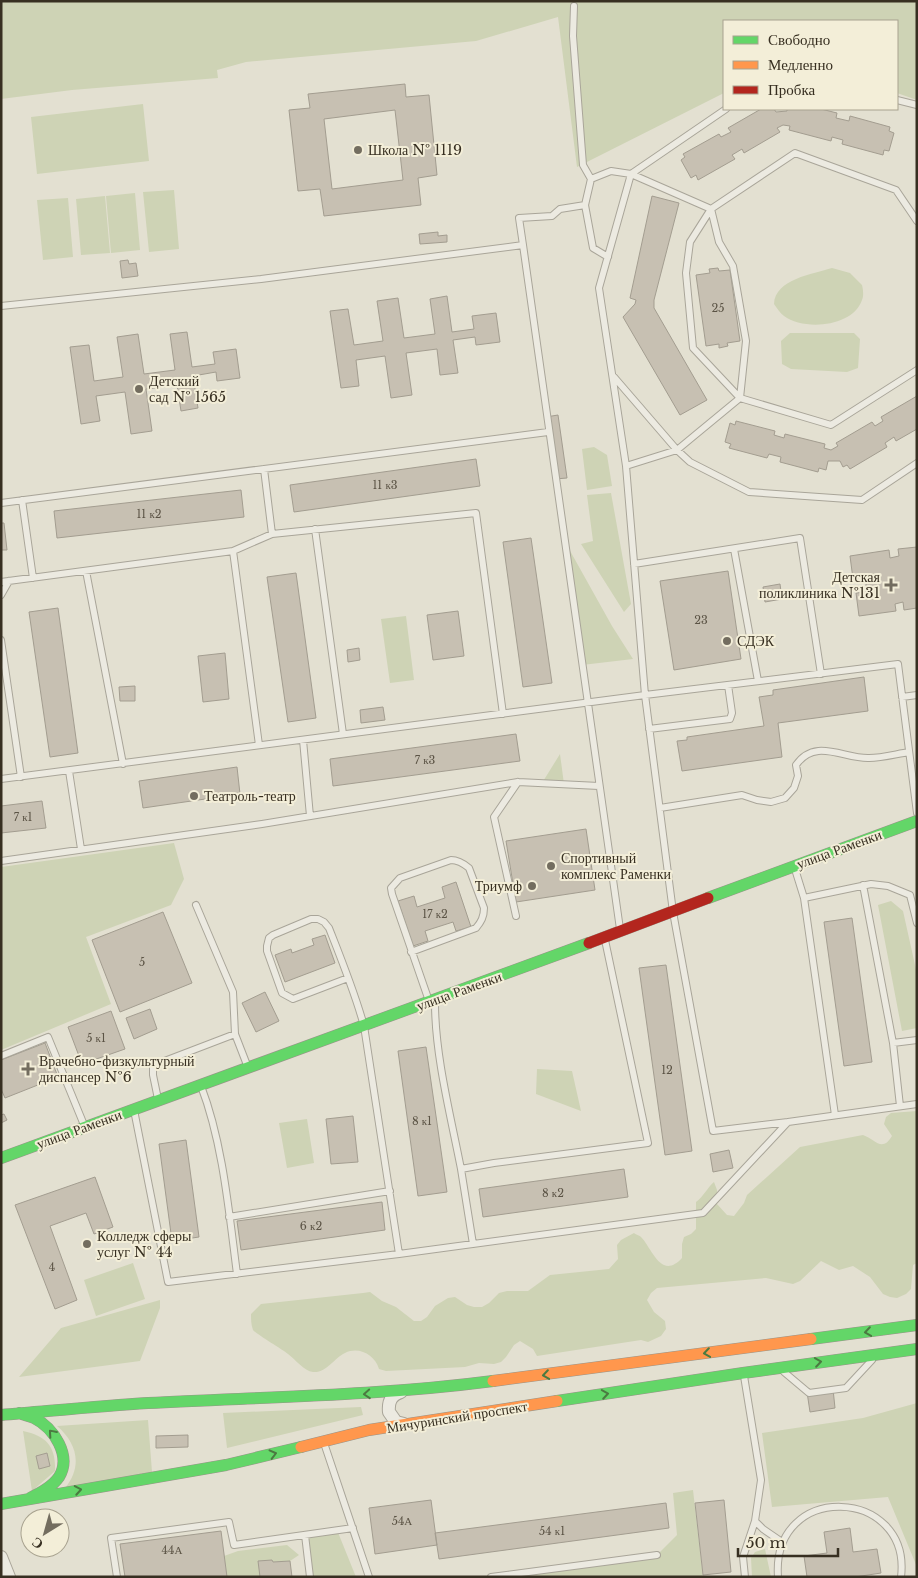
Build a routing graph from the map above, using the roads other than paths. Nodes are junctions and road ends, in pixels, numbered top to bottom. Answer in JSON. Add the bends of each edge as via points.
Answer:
{"nodes":[{"id":1,"x":574,"y":6,"type":"dead end"},
{"id":2,"x":898,"y":100,"type":"edge"},
{"id":3,"x":917,"y":105,"type":"edge"},
{"id":4,"x":725,"y":110,"type":"edge"},
{"id":5,"x":631,"y":174,"type":"junction"},
{"id":6,"x":591,"y":180,"type":"junction"},
{"id":7,"x":586,"y":205,"type":"junction"},
{"id":8,"x":711,"y":209,"type":"junction"},
{"id":9,"x":917,"y":221,"type":"edge"},
{"id":10,"x":523,"y":245,"type":"junction"},
{"id":11,"x":608,"y":257,"type":"junction"},
{"id":12,"x":1,"y":306,"type":"edge"},
{"id":13,"x":917,"y":370,"type":"edge"},
{"id":14,"x":614,"y":376,"type":"junction"},
{"id":15,"x":740,"y":398,"type":"junction"},
{"id":16,"x":548,"y":432,"type":"junction"},
{"id":17,"x":677,"y":450,"type":"junction"},
{"id":18,"x":917,"y":463,"type":"edge"},
{"id":19,"x":626,"y":466,"type":"junction"},
{"id":20,"x":264,"y":469,"type":"junction"},
{"id":21,"x":22,"y":500,"type":"junction"},
{"id":22,"x":1,"y":503,"type":"edge"},
{"id":23,"x":315,"y":529,"type":"junction"},
{"id":24,"x":272,"y":534,"type":"junction"},
{"id":25,"x":734,"y":549,"type":"junction"},
{"id":26,"x":233,"y":551,"type":"junction"},
{"id":27,"x":634,"y":564,"type":"junction"},
{"id":28,"x":86,"y":570,"type":"junction"},
{"id":29,"x":33,"y":578,"type":"junction"},
{"id":30,"x":9,"y":581,"type":"junction"},
{"id":31,"x":1,"y":582,"type":"edge"},
{"id":32,"x":1,"y":595,"type":"edge"},
{"id":33,"x":1,"y":640,"type":"edge"},
{"id":34,"x":821,"y":674,"type":"junction"},
{"id":35,"x":758,"y":681,"type":"junction"},
{"id":36,"x":728,"y":685,"type":"junction"},
{"id":37,"x":645,"y":694,"type":"junction"},
{"id":38,"x":917,"y":695,"type":"edge"},
{"id":39,"x":902,"y":697,"type":"junction"},
{"id":40,"x":587,"y":703,"type":"junction"},
{"id":41,"x":504,"y":714,"type":"junction"},
{"id":42,"x":649,"y":729,"type":"junction"},
{"id":43,"x":343,"y":734,"type":"junction"},
{"id":44,"x":303,"y":740,"type":"junction"},
{"id":45,"x":259,"y":745,"type":"junction"},
{"id":46,"x":909,"y":752,"type":"junction"},
{"id":47,"x":123,"y":764,"type":"junction"},
{"id":48,"x":68,"y":771,"type":"junction"},
{"id":49,"x":21,"y":777,"type":"junction"},
{"id":50,"x":1,"y":780,"type":"edge"},
{"id":51,"x":518,"y":782,"type":"junction"},
{"id":52,"x":599,"y":786,"type":"junction"},
{"id":53,"x":660,"y":808,"type":"junction"},
{"id":54,"x":917,"y":813,"type":"edge"},
{"id":55,"x":310,"y":816,"type":"junction"},
{"id":56,"x":917,"y":821,"type":"edge"},
{"id":57,"x":82,"y":849,"type":"junction"},
{"id":58,"x":1,"y":861,"type":"edge"},
{"id":59,"x":794,"y":866,"type":"junction"},
{"id":60,"x":863,"y":886,"type":"junction"},
{"id":61,"x":804,"y":898,"type":"junction"},
{"id":62,"x":196,"y":905,"type":"dead end"},
{"id":63,"x":673,"y":912,"type":"junction"},
{"id":64,"x":516,"y":916,"type":"dead end"},
{"id":65,"x":917,"y":923,"type":"edge"},
{"id":66,"x":620,"y":931,"type":"junction"},
{"id":67,"x":605,"y":937,"type":"junction"},
{"id":68,"x":411,"y":952,"type":"junction"},
{"id":69,"x":348,"y":978,"type":"junction"},
{"id":70,"x":432,"y":1001,"type":"junction"},
{"id":71,"x":364,"y":1026,"type":"junction"},
{"id":72,"x":234,"y":1034,"type":"junction"},
{"id":73,"x":917,"y":1040,"type":"edge"},
{"id":74,"x":893,"y":1044,"type":"junction"},
{"id":75,"x":1,"y":1056,"type":"edge"},
{"id":76,"x":249,"y":1068,"type":"junction"},
{"id":77,"x":200,"y":1086,"type":"junction"},
{"id":78,"x":158,"y":1100,"type":"junction"},
{"id":79,"x":917,"y":1104,"type":"edge"},
{"id":80,"x":900,"y":1106,"type":"junction"},
{"id":81,"x":134,"y":1108,"type":"junction"},
{"id":82,"x":835,"y":1115,"type":"junction"},
{"id":83,"x":788,"y":1122,"type":"junction"},
{"id":84,"x":84,"y":1126,"type":"junction"},
{"id":85,"x":1,"y":1158,"type":"edge"},
{"id":86,"x":461,"y":1169,"type":"junction"},
{"id":87,"x":390,"y":1191,"type":"junction"},
{"id":88,"x":229,"y":1217,"type":"junction"},
{"id":89,"x":474,"y":1244,"type":"junction"},
{"id":90,"x":399,"y":1254,"type":"junction"},
{"id":91,"x":237,"y":1274,"type":"junction"},
{"id":92,"x":917,"y":1325,"type":"edge"},
{"id":93,"x":917,"y":1349,"type":"edge"},
{"id":94,"x":878,"y":1354,"type":"junction"},
{"id":95,"x":780,"y":1368,"type":"junction"},
{"id":96,"x":743,"y":1373,"type":"junction"},
{"id":97,"x":403,"y":1391,"type":"junction"},
{"id":98,"x":19,"y":1414,"type":"junction"},
{"id":99,"x":1,"y":1415,"type":"edge"},
{"id":100,"x":407,"y":1424,"type":"junction"},
{"id":101,"x":324,"y":1441,"type":"junction"},
{"id":102,"x":30,"y":1498,"type":"junction"},
{"id":103,"x":1,"y":1504,"type":"edge"},
{"id":104,"x":755,"y":1521,"type":"junction"},
{"id":105,"x":353,"y":1528,"type":"junction"},
{"id":106,"x":305,"y":1535,"type":"junction"},
{"id":107,"x":782,"y":1542,"type":"junction"},
{"id":108,"x":656,"y":1555,"type":"dead end"},
{"id":109,"x":1,"y":1557,"type":"edge"},
{"id":110,"x":9,"y":1577,"type":"edge"},
{"id":111,"x":117,"y":1577,"type":"edge"},
{"id":112,"x":310,"y":1577,"type":"edge"},
{"id":113,"x":369,"y":1577,"type":"edge"},
{"id":114,"x":491,"y":1577,"type":"edge"},
{"id":115,"x":745,"y":1577,"type":"edge"},
{"id":116,"x":778,"y":1577,"type":"edge"},
{"id":117,"x":901,"y":1577,"type":"edge"}],
"edges":[{"from":1,"to":6,"type":"lane","via":[[572,36],[583,165]]},
{"from":2,"to":3,"type":"lane"},
{"from":4,"to":5,"type":"lane"},
{"from":5,"to":6,"type":"lane","via":[[611,171]]},
{"from":5,"to":8,"type":"lane"},
{"from":5,"to":11,"type":"lane"},
{"from":6,"to":7,"type":"lane"},
{"from":7,"to":10,"type":"lane","via":[[560,209],[552,216],[519,218]]},
{"from":7,"to":11,"type":"lane","via":[[593,248]]},
{"from":8,"to":9,"type":"lane","via":[[795,153],[896,190]]},
{"from":8,"to":15,"type":"lane","via":[[719,242],[733,266],[746,341]]},
{"from":8,"to":15,"type":"lane","via":[[690,242],[687,265],[693,348]]},
{"from":10,"to":12,"type":"lane","via":[[261,279]]},
{"from":10,"to":16,"type":"lane"},
{"from":11,"to":14,"type":"lane","via":[[599,288]]},
{"from":13,"to":15,"type":"lane","via":[[831,424]]},
{"from":14,"to":17,"type":"lane"},
{"from":14,"to":19,"type":"lane"},
{"from":15,"to":17,"type":"lane"},
{"from":16,"to":20,"type":"lane"},
{"from":16,"to":40,"type":"lane"},
{"from":17,"to":18,"type":"lane","via":[[690,462],[749,492],[862,500]]},
{"from":17,"to":19,"type":"lane"},
{"from":19,"to":27,"type":"lane"},
{"from":20,"to":21,"type":"lane"},
{"from":20,"to":24,"type":"lane"},
{"from":21,"to":22,"type":"lane"},
{"from":21,"to":29,"type":"lane"},
{"from":23,"to":24,"type":"lane"},
{"from":23,"to":41,"type":"lane","via":[[476,513]]},
{"from":23,"to":43,"type":"lane"},
{"from":24,"to":26,"type":"lane"},
{"from":25,"to":27,"type":"lane"},
{"from":25,"to":34,"type":"lane","via":[[800,538]]},
{"from":25,"to":35,"type":"lane"},
{"from":26,"to":28,"type":"lane"},
{"from":26,"to":45,"type":"lane"},
{"from":27,"to":37,"type":"lane"},
{"from":28,"to":29,"type":"lane"},
{"from":28,"to":47,"type":"lane"},
{"from":29,"to":30,"type":"lane"},
{"from":30,"to":31,"type":"lane"},
{"from":30,"to":32,"type":"lane"},
{"from":33,"to":49,"type":"lane"},
{"from":34,"to":35,"type":"lane"},
{"from":34,"to":39,"type":"lane","via":[[898,664]]},
{"from":35,"to":36,"type":"lane"},
{"from":36,"to":37,"type":"lane"},
{"from":36,"to":42,"type":"lane","via":[[730,719]]},
{"from":37,"to":40,"type":"lane"},
{"from":37,"to":42,"type":"lane"},
{"from":38,"to":39,"type":"lane"},
{"from":39,"to":46,"type":"lane"},
{"from":40,"to":41,"type":"lane"},
{"from":40,"to":52,"type":"lane"},
{"from":41,"to":43,"type":"lane"},
{"from":42,"to":53,"type":"lane"},
{"from":43,"to":44,"type":"lane"},
{"from":44,"to":45,"type":"lane"},
{"from":44,"to":55,"type":"lane"},
{"from":45,"to":47,"type":"lane"},
{"from":46,"to":53,"type":"lane","via":[[870,758],[819,750],[802,756],[796,765],[798,776],[794,788],[785,798],[771,802],[742,795]]},
{"from":46,"to":54,"type":"lane"},
{"from":47,"to":48,"type":"lane"},
{"from":48,"to":49,"type":"lane"},
{"from":48,"to":57,"type":"lane"},
{"from":49,"to":50,"type":"lane"},
{"from":51,"to":52,"type":"lane"},
{"from":51,"to":55,"type":"lane"},
{"from":51,"to":64,"type":"lane","via":[[494,817]]},
{"from":52,"to":66,"type":"lane"},
{"from":53,"to":63,"type":"lane"},
{"from":55,"to":57,"type":"lane"},
{"from":56,"to":59,"type":"main road","name":"улица Раменки"},
{"from":57,"to":58,"type":"lane"},
{"from":59,"to":61,"type":"lane"},
{"from":59,"to":63,"type":"main road","name":"улица Раменки"},
{"from":60,"to":61,"type":"lane"},
{"from":60,"to":65,"type":"lane","via":[[888,886],[910,895]]},
{"from":60,"to":74,"type":"lane"},
{"from":61,"to":82,"type":"lane"},
{"from":62,"to":72,"type":"lane","via":[[233,992]]},
{"from":63,"to":66,"type":"main road","name":"улица Раменки"},
{"from":63,"to":83,"type":"lane","via":[[713,1131]]},
{"from":66,"to":67,"type":"main road","name":"улица Раменки"},
{"from":67,"to":70,"type":"main road","name":"улица Раменки"},
{"from":67,"to":86,"type":"lane","via":[[648,1143]]},
{"from":68,"to":68,"type":"lane","via":[[392,894],[394,883],[451,860],[464,864],[469,868],[484,908],[480,922],[476,928]]},
{"from":68,"to":70,"type":"lane"},
{"from":69,"to":69,"type":"lane","via":[[324,922],[311,919],[272,935],[267,942],[267,951],[286,996],[293,998]]},
{"from":69,"to":71,"type":"lane"},
{"from":70,"to":71,"type":"main road","name":"улица Раменки"},
{"from":70,"to":86,"type":"lane"},
{"from":71,"to":76,"type":"main road","name":"улица Раменки"},
{"from":71,"to":87,"type":"lane"},
{"from":72,"to":76,"type":"lane"},
{"from":72,"to":78,"type":"lane","via":[[154,1065]]},
{"from":73,"to":74,"type":"lane"},
{"from":74,"to":80,"type":"lane"},
{"from":75,"to":84,"type":"lane","via":[[48,1037]]},
{"from":76,"to":77,"type":"main road","name":"улица Раменки"},
{"from":77,"to":78,"type":"main road","name":"улица Раменки"},
{"from":77,"to":88,"type":"lane","via":[[210,1116]]},
{"from":78,"to":81,"type":"main road","name":"улица Раменки"},
{"from":79,"to":80,"type":"lane"},
{"from":80,"to":82,"type":"lane"},
{"from":81,"to":84,"type":"main road","name":"улица Раменки"},
{"from":81,"to":91,"type":"lane","via":[[168,1282]]},
{"from":82,"to":83,"type":"lane"},
{"from":83,"to":89,"type":"lane","via":[[703,1213]]},
{"from":84,"to":85,"type":"main road","name":"улица Раменки"},
{"from":86,"to":89,"type":"lane"},
{"from":87,"to":88,"type":"lane"},
{"from":87,"to":90,"type":"lane"},
{"from":88,"to":91,"type":"lane"},
{"from":89,"to":90,"type":"lane"},
{"from":90,"to":91,"type":"lane"},
{"from":92,"to":97,"type":"main road","name":"Мичуринский проспект","one_way":true},
{"from":93,"to":94,"type":"main road","name":"Мичуринский проспект"},
{"from":95,"to":94,"type":"main road","name":"Мичуринский проспект","one_way":true},
{"from":94,"to":95,"type":"lane","via":[[846,1388],[809,1393]]},
{"from":95,"to":96,"type":"main road","name":"Мичуринский проспект"},
{"from":100,"to":96,"type":"main road","name":"Мичуринский проспект","one_way":true},
{"from":96,"to":104,"type":"lane","via":[[761,1480]]},
{"from":97,"to":98,"type":"main road","name":"Мичуринский проспект","one_way":true,"via":[[147,1403]]},
{"from":97,"to":100,"type":"street","via":[[393,1396],[389,1412],[396,1422]]},
{"from":98,"to":99,"type":"main road","name":"Мичуринский проспект"},
{"from":102,"to":98,"type":"main road","one_way":true,"via":[[58,1478],[63,1455],[57,1439],[46,1427],[34,1418]]},
{"from":100,"to":101,"type":"main road","name":"Мичуринский проспект"},
{"from":102,"to":101,"type":"main road","name":"Мичуринский проспект","one_way":true,"via":[[226,1465]]},
{"from":101,"to":105,"type":"lane"},
{"from":102,"to":103,"type":"main road","name":"Мичуринский проспект"},
{"from":104,"to":107,"type":"lane"},
{"from":104,"to":115,"type":"lane","via":[[743,1557]]},
{"from":105,"to":106,"type":"lane"},
{"from":105,"to":113,"type":"lane"},
{"from":106,"to":111,"type":"lane","via":[[234,1545],[229,1522],[111,1538]]},
{"from":106,"to":112,"type":"lane"},
{"from":107,"to":116,"type":"lane","via":[[777,1562]]},
{"from":107,"to":117,"type":"lane","via":[[794,1525],[811,1512],[831,1506],[852,1507],[872,1514],[888,1528],[898,1546]]},
{"from":108,"to":114,"type":"lane"},
{"from":109,"to":110,"type":"street"}]}
